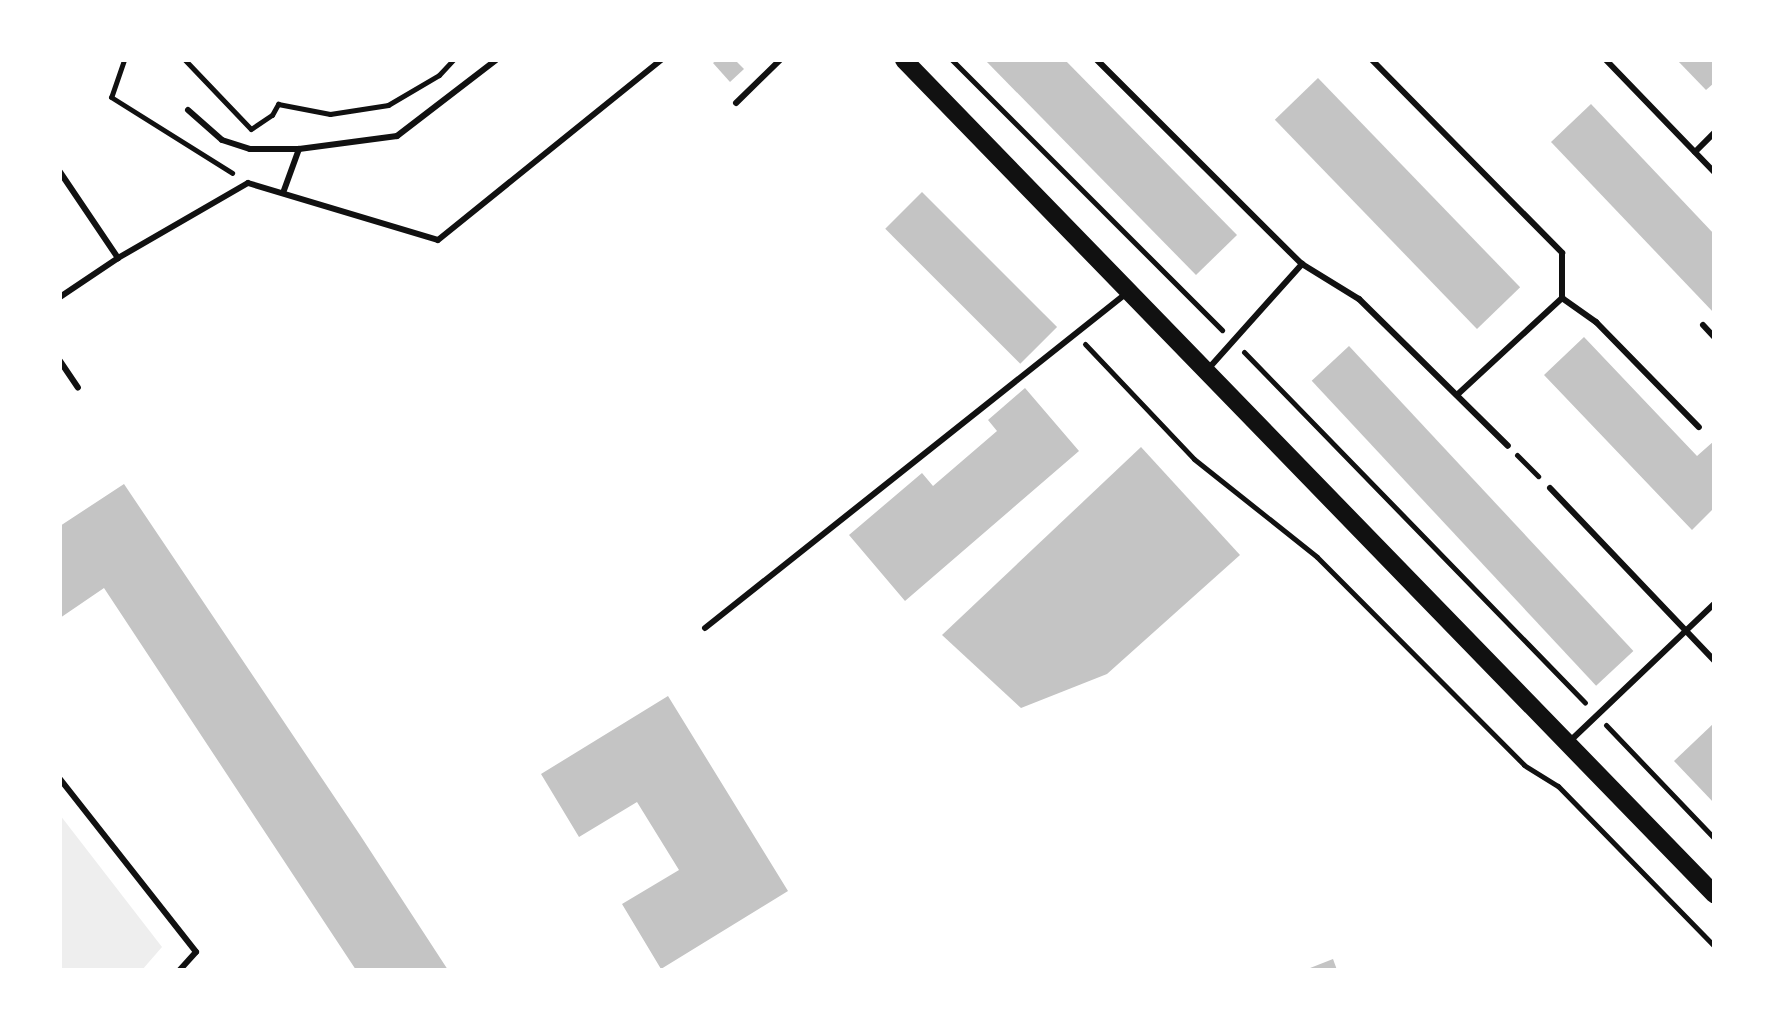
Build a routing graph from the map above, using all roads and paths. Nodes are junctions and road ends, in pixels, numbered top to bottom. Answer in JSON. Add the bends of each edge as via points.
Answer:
{"nodes":[{"id":1,"x":124,"y":60,"type":"edge"},
{"id":2,"x":185,"y":60,"type":"edge"},
{"id":3,"x":453,"y":60,"type":"edge"},
{"id":4,"x":496,"y":60,"type":"edge"},
{"id":5,"x":661,"y":60,"type":"edge"},
{"id":6,"x":780,"y":60,"type":"edge"},
{"id":7,"x":904,"y":60,"type":"edge"},
{"id":8,"x":952,"y":60,"type":"edge"},
{"id":9,"x":1097,"y":60,"type":"edge"},
{"id":10,"x":1372,"y":60,"type":"edge"},
{"id":11,"x":1606,"y":60,"type":"edge"},
{"id":12,"x":736,"y":103,"type":"dead end"},
{"id":13,"x":188,"y":110,"type":"dead end"},
{"id":14,"x":1714,"y":133,"type":"edge"},
{"id":15,"x":298,"y":149,"type":"junction"},
{"id":16,"x":1695,"y":152,"type":"junction"},
{"id":17,"x":60,"y":172,"type":"edge"},
{"id":18,"x":1714,"y":172,"type":"edge"},
{"id":19,"x":248,"y":183,"type":"junction"},
{"id":20,"x":283,"y":193,"type":"junction"},
{"id":21,"x":118,"y":258,"type":"junction"},
{"id":22,"x":1302,"y":264,"type":"junction"},
{"id":23,"x":1128,"y":291,"type":"junction"},
{"id":24,"x":60,"y":297,"type":"edge"},
{"id":25,"x":1562,"y":298,"type":"junction"},
{"id":26,"x":1703,"y":325,"type":"dead end"},
{"id":27,"x":1077,"y":336,"type":"junction"},
{"id":28,"x":1714,"y":337,"type":"edge"},
{"id":29,"x":1234,"y":342,"type":"junction"},
{"id":30,"x":60,"y":360,"type":"edge"},
{"id":31,"x":1206,"y":371,"type":"junction"},
{"id":32,"x":78,"y":388,"type":"dead end"},
{"id":33,"x":1458,"y":394,"type":"junction"},
{"id":34,"x":1699,"y":427,"type":"dead end"},
{"id":35,"x":1508,"y":446,"type":"joint"},
{"id":36,"x":1550,"y":488,"type":"joint"},
{"id":37,"x":1714,"y":604,"type":"edge"},
{"id":38,"x":705,"y":628,"type":"dead end"},
{"id":39,"x":1684,"y":629,"type":"junction"},
{"id":40,"x":1714,"y":660,"type":"edge"},
{"id":41,"x":1596,"y":715,"type":"junction"},
{"id":42,"x":1568,"y":743,"type":"junction"},
{"id":43,"x":60,"y":779,"type":"edge"},
{"id":44,"x":1714,"y":838,"type":"edge"},
{"id":45,"x":1714,"y":894,"type":"edge"},
{"id":46,"x":1714,"y":946,"type":"edge"},
{"id":47,"x":180,"y":970,"type":"edge"}],
"edges":[{"from":1,"to":19,"type":"path","via":[[111,98]]},
{"from":2,"to":3,"type":"path","via":[[252,129],[278,104],[330,114],[388,105]]},
{"from":4,"to":15,"type":"lane","via":[[397,136]]},
{"from":5,"to":20,"type":"lane","via":[[438,240]]},
{"from":6,"to":12,"type":"lane"},
{"from":7,"to":23,"type":"street"},
{"from":8,"to":29,"type":"path"},
{"from":9,"to":22,"type":"lane"},
{"from":10,"to":25,"type":"lane","via":[[1562,253]]},
{"from":11,"to":16,"type":"lane"},
{"from":13,"to":15,"type":"lane","via":[[222,140],[250,149]]},
{"from":14,"to":16,"type":"lane"},
{"from":15,"to":20,"type":"lane"},
{"from":16,"to":18,"type":"lane"},
{"from":17,"to":21,"type":"lane"},
{"from":19,"to":20,"type":"lane"},
{"from":19,"to":21,"type":"lane"},
{"from":21,"to":24,"type":"lane"},
{"from":22,"to":29,"type":"lane"},
{"from":22,"to":33,"type":"lane","via":[[1360,300]]},
{"from":23,"to":27,"type":"lane"},
{"from":23,"to":31,"type":"street"},
{"from":25,"to":33,"type":"lane"},
{"from":25,"to":34,"type":"lane","via":[[1596,322]]},
{"from":26,"to":28,"type":"lane"},
{"from":27,"to":38,"type":"lane"},
{"from":27,"to":46,"type":"path","via":[[1194,459],[1317,557],[1524,765],[1558,786]]},
{"from":29,"to":31,"type":"lane"},
{"from":29,"to":41,"type":"path"},
{"from":30,"to":32,"type":"lane"},
{"from":31,"to":42,"type":"street"},
{"from":33,"to":35,"type":"lane"},
{"from":35,"to":36,"type":"path"},
{"from":36,"to":39,"type":"lane"},
{"from":37,"to":39,"type":"lane"},
{"from":39,"to":40,"type":"lane"},
{"from":39,"to":41,"type":"lane"},
{"from":41,"to":42,"type":"lane"},
{"from":41,"to":44,"type":"path"},
{"from":42,"to":45,"type":"street"},
{"from":43,"to":47,"type":"lane","via":[[196,952]]}]}
